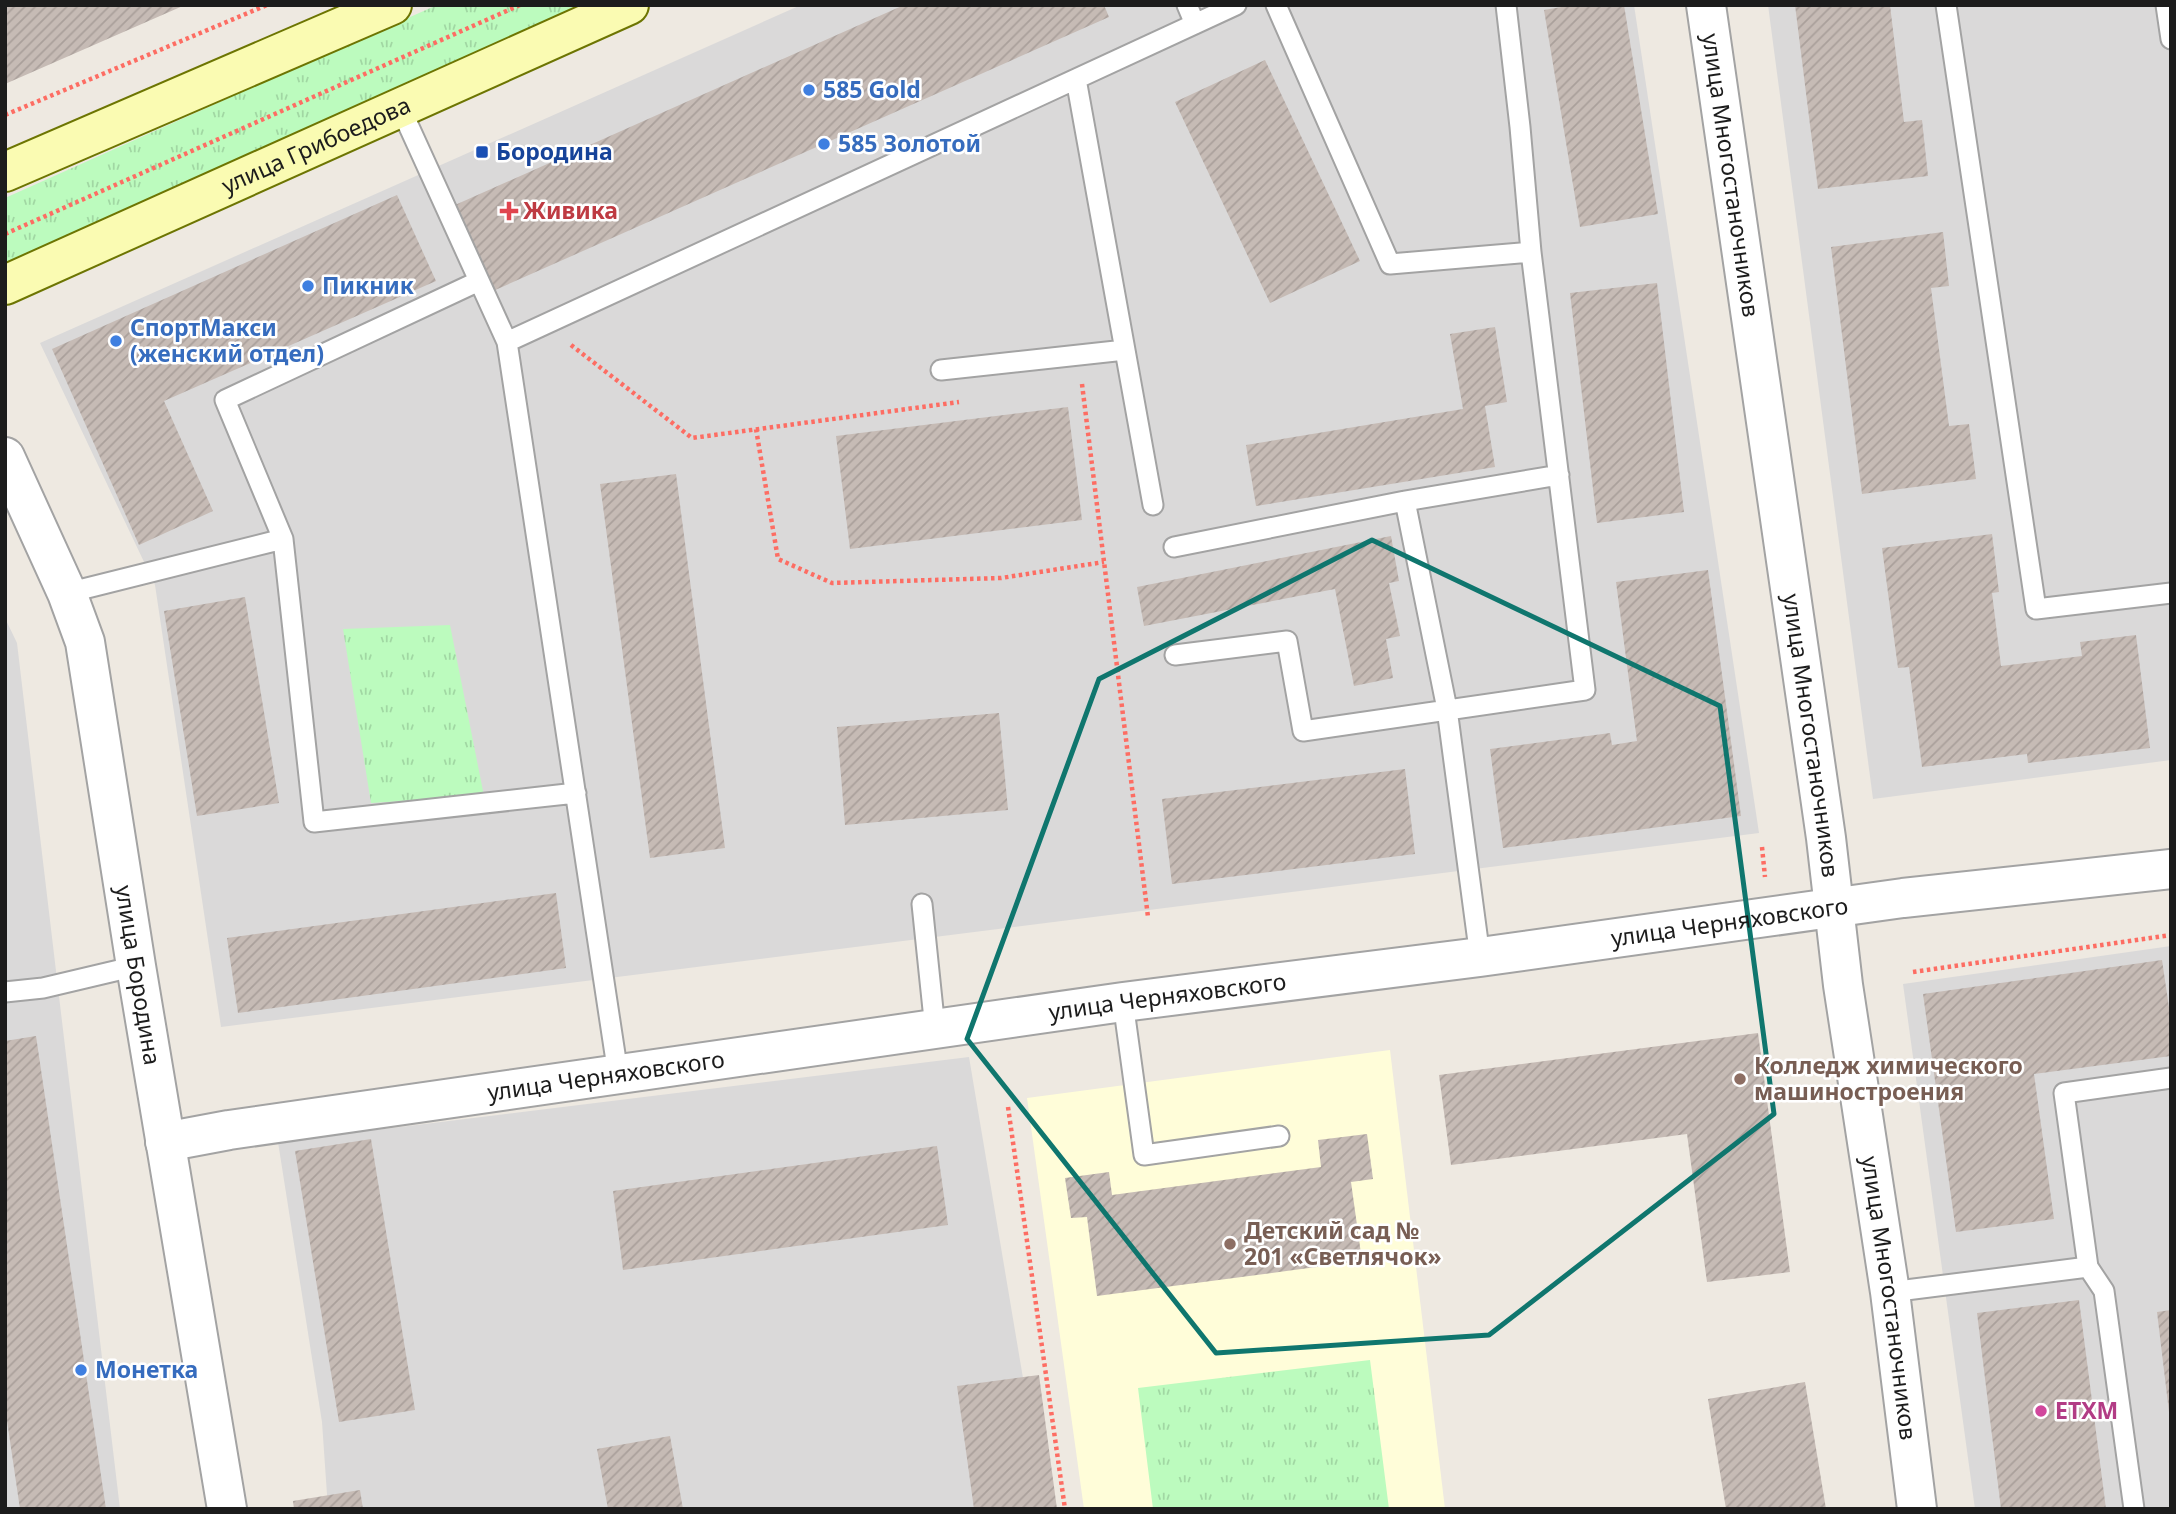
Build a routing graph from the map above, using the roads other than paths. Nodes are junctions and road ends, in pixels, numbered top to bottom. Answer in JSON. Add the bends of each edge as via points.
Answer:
{"nodes":[{"id":1,"x":629,"y":5,"type":"edge"},
{"id":2,"x":1186,"y":5,"type":"edge"},
{"id":3,"x":1236,"y":5,"type":"edge"},
{"id":4,"x":1276,"y":5,"type":"edge"},
{"id":5,"x":1506,"y":5,"type":"edge"},
{"id":6,"x":1706,"y":5,"type":"edge"},
{"id":7,"x":1946,"y":5,"type":"edge"},
{"id":8,"x":2166,"y":5,"type":"edge"},
{"id":9,"x":383,"y":7,"type":"edge"},
{"id":10,"x":1195,"y":24,"type":"junction"},
{"id":11,"x":2171,"y":39,"type":"edge"},
{"id":12,"x":1076,"y":79,"type":"junction"},
{"id":13,"x":400,"y":107,"type":"junction"},
{"id":14,"x":5,"y":172,"type":"edge"},
{"id":15,"x":1531,"y":252,"type":"junction"},
{"id":16,"x":479,"y":281,"type":"junction"},
{"id":17,"x":5,"y":285,"type":"edge"},
{"id":18,"x":507,"y":342,"type":"junction"},
{"id":19,"x":1125,"y":349,"type":"junction"},
{"id":20,"x":941,"y":369,"type":"dead end"},
{"id":21,"x":5,"y":457,"type":"edge"},
{"id":22,"x":1559,"y":475,"type":"junction"},
{"id":23,"x":1405,"y":501,"type":"junction"},
{"id":24,"x":1153,"y":505,"type":"dead end"},
{"id":25,"x":282,"y":539,"type":"junction"},
{"id":26,"x":1174,"y":547,"type":"dead end"},
{"id":27,"x":67,"y":593,"type":"junction"},
{"id":28,"x":2171,"y":593,"type":"edge"},
{"id":29,"x":1175,"y":656,"type":"dead end"},
{"id":30,"x":1447,"y":709,"type":"junction"},
{"id":31,"x":576,"y":793,"type":"junction"},
{"id":32,"x":2171,"y":869,"type":"edge"},
{"id":33,"x":922,"y":904,"type":"dead end"},
{"id":34,"x":1836,"y":909,"type":"junction"},
{"id":35,"x":1480,"y":957,"type":"junction"},
{"id":36,"x":136,"y":965,"type":"junction"},
{"id":37,"x":5,"y":992,"type":"edge"},
{"id":38,"x":1123,"y":1002,"type":"junction"},
{"id":39,"x":935,"y":1029,"type":"junction"},
{"id":40,"x":618,"y":1074,"type":"junction"},
{"id":41,"x":2171,"y":1078,"type":"edge"},
{"id":42,"x":1279,"y":1136,"type":"dead end"},
{"id":43,"x":165,"y":1142,"type":"junction"},
{"id":44,"x":2088,"y":1267,"type":"junction"},
{"id":45,"x":1890,"y":1292,"type":"junction"},
{"id":46,"x":227,"y":1509,"type":"edge"},
{"id":47,"x":1917,"y":1509,"type":"edge"},
{"id":48,"x":2134,"y":1509,"type":"edge"}],
"edges":[{"from":1,"to":13,"type":"main road","name":"улица Грибоедова"},
{"from":2,"to":10,"type":"lane"},
{"from":3,"to":10,"type":"lane"},
{"from":4,"to":15,"type":"lane","via":[[1390,264]]},
{"from":5,"to":15,"type":"lane"},
{"from":6,"to":34,"type":"street","name":"улица Многостаночников"},
{"from":7,"to":28,"type":"lane","via":[[2036,609]]},
{"from":8,"to":11,"type":"lane"},
{"from":9,"to":14,"type":"main road"},
{"from":10,"to":12,"type":"lane"},
{"from":12,"to":18,"type":"lane"},
{"from":12,"to":19,"type":"lane"},
{"from":13,"to":16,"type":"lane"},
{"from":13,"to":17,"type":"main road","name":"улица Грибоедова"},
{"from":15,"to":22,"type":"lane"},
{"from":16,"to":18,"type":"lane"},
{"from":16,"to":25,"type":"lane","via":[[225,400]]},
{"from":18,"to":31,"type":"lane"},
{"from":19,"to":20,"type":"lane"},
{"from":19,"to":24,"type":"lane"},
{"from":21,"to":27,"type":"street","name":"улица Бородина"},
{"from":22,"to":23,"type":"lane"},
{"from":22,"to":30,"type":"lane","via":[[1584,690]]},
{"from":23,"to":26,"type":"lane"},
{"from":23,"to":30,"type":"lane"},
{"from":25,"to":27,"type":"lane"},
{"from":25,"to":31,"type":"lane","via":[[314,822]]},
{"from":27,"to":36,"type":"street","name":"улица Бородина","via":[[85,642]]},
{"from":29,"to":30,"type":"lane","via":[[1287,641],[1303,731]]},
{"from":30,"to":35,"type":"lane"},
{"from":31,"to":40,"type":"lane"},
{"from":32,"to":34,"type":"street","name":"улица Черняховского"},
{"from":33,"to":39,"type":"lane"},
{"from":34,"to":35,"type":"street","name":"улица Черняховского"},
{"from":34,"to":45,"type":"street","name":"улица Многостаночников","via":[[1843,985]]},
{"from":35,"to":38,"type":"street","name":"улица Черняховского"},
{"from":36,"to":37,"type":"lane","via":[[43,988]]},
{"from":36,"to":43,"type":"street","name":"улица Бородина"},
{"from":38,"to":39,"type":"street","name":"улица Черняховского"},
{"from":38,"to":42,"type":"lane","via":[[1144,1155]]},
{"from":39,"to":40,"type":"street","name":"улица Черняховского"},
{"from":40,"to":43,"type":"street","name":"улица Черняховского"},
{"from":41,"to":44,"type":"lane","via":[[2064,1093]]},
{"from":43,"to":46,"type":"street","name":"улица Бородина"},
{"from":44,"to":45,"type":"lane"},
{"from":44,"to":48,"type":"lane","via":[[2105,1291]]},
{"from":45,"to":47,"type":"street","name":"улица Многостаночников"}]}
